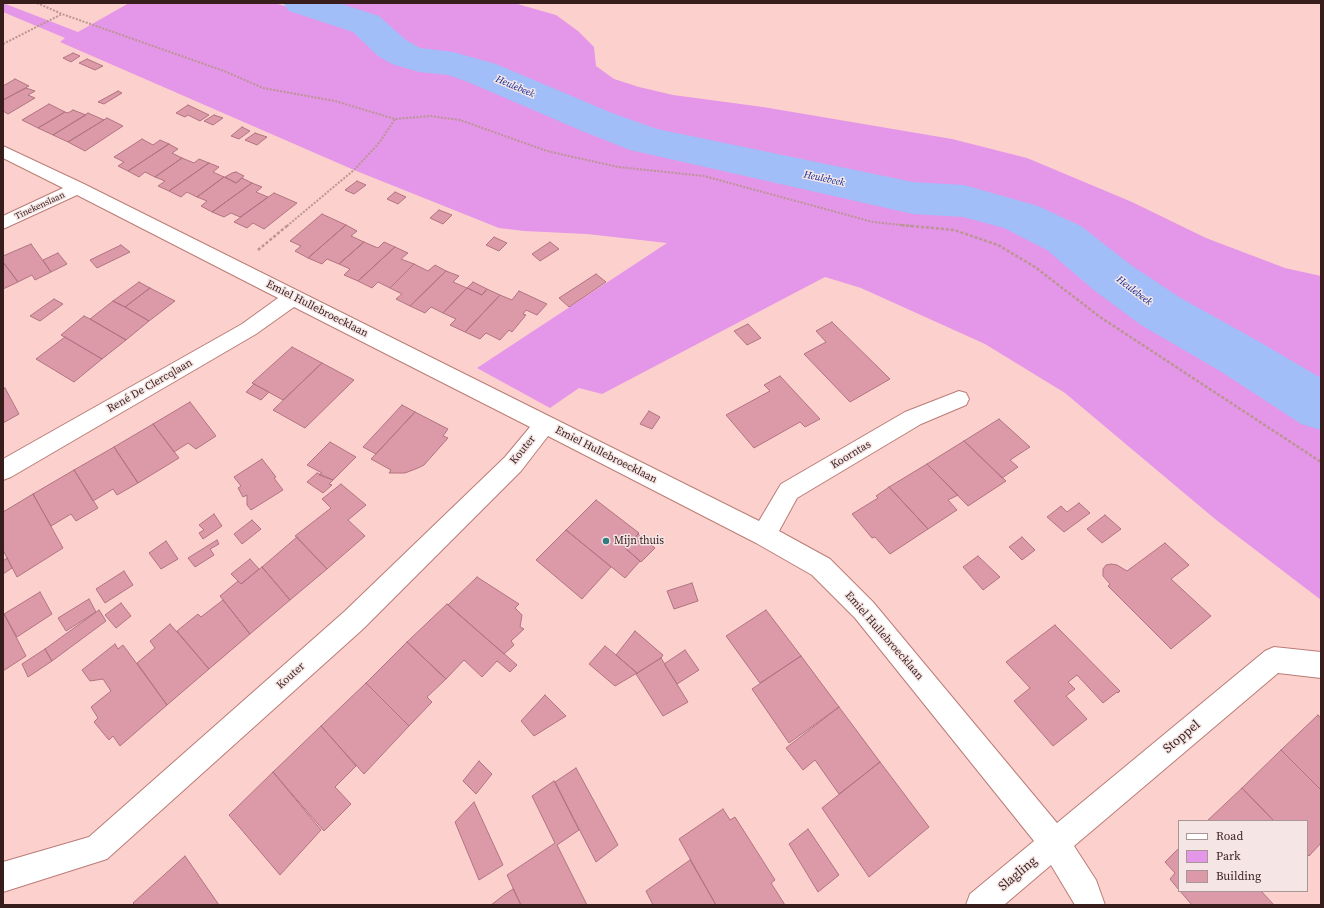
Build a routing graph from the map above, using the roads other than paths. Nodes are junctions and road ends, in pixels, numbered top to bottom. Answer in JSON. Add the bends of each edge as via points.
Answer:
{"nodes":[{"id":1,"x":3,"y":151,"type":"edge"},
{"id":2,"x":78,"y":188,"type":"junction"},
{"id":3,"x":3,"y":223,"type":"edge"},
{"id":4,"x":294,"y":297,"type":"junction"},
{"id":5,"x":959,"y":399,"type":"dead end"},
{"id":6,"x":545,"y":424,"type":"junction"},
{"id":7,"x":3,"y":470,"type":"edge"},
{"id":8,"x":764,"y":535,"type":"junction"},
{"id":9,"x":1321,"y":665,"type":"edge"},
{"id":10,"x":1055,"y":844,"type":"junction"},
{"id":11,"x":3,"y":877,"type":"edge"},
{"id":12,"x":981,"y":905,"type":"edge"},
{"id":13,"x":1090,"y":905,"type":"edge"}],
"edges":[{"from":1,"to":2,"type":"street","name":"Emiel Hullebroecklaan"},
{"from":2,"to":3,"type":"street","name":"Tinekenslaan"},
{"from":2,"to":4,"type":"street","name":"Emiel Hullebroecklaan"},
{"from":4,"to":6,"type":"street","name":"Emiel Hullebroecklaan"},
{"from":4,"to":7,"type":"street","name":"René De Clercqlaan","via":[[249,329]]},
{"from":5,"to":8,"type":"street","name":"Koorntas","via":[[913,418],[789,491]]},
{"from":6,"to":8,"type":"street","name":"Emiel Hullebroecklaan"},
{"from":6,"to":11,"type":"street","name":"Kouter","via":[[513,464],[354,620],[97,849]]},
{"from":8,"to":10,"type":"street","name":"Emiel Hullebroecklaan","via":[[821,567],[864,610]]},
{"from":9,"to":10,"type":"street","name":"Stoppel","via":[[1274,660]]},
{"from":10,"to":12,"type":"street","name":"Slagling"},
{"from":10,"to":13,"type":"street","name":"Emiel Hullebroecklaan","via":[[1085,892]]}]}
